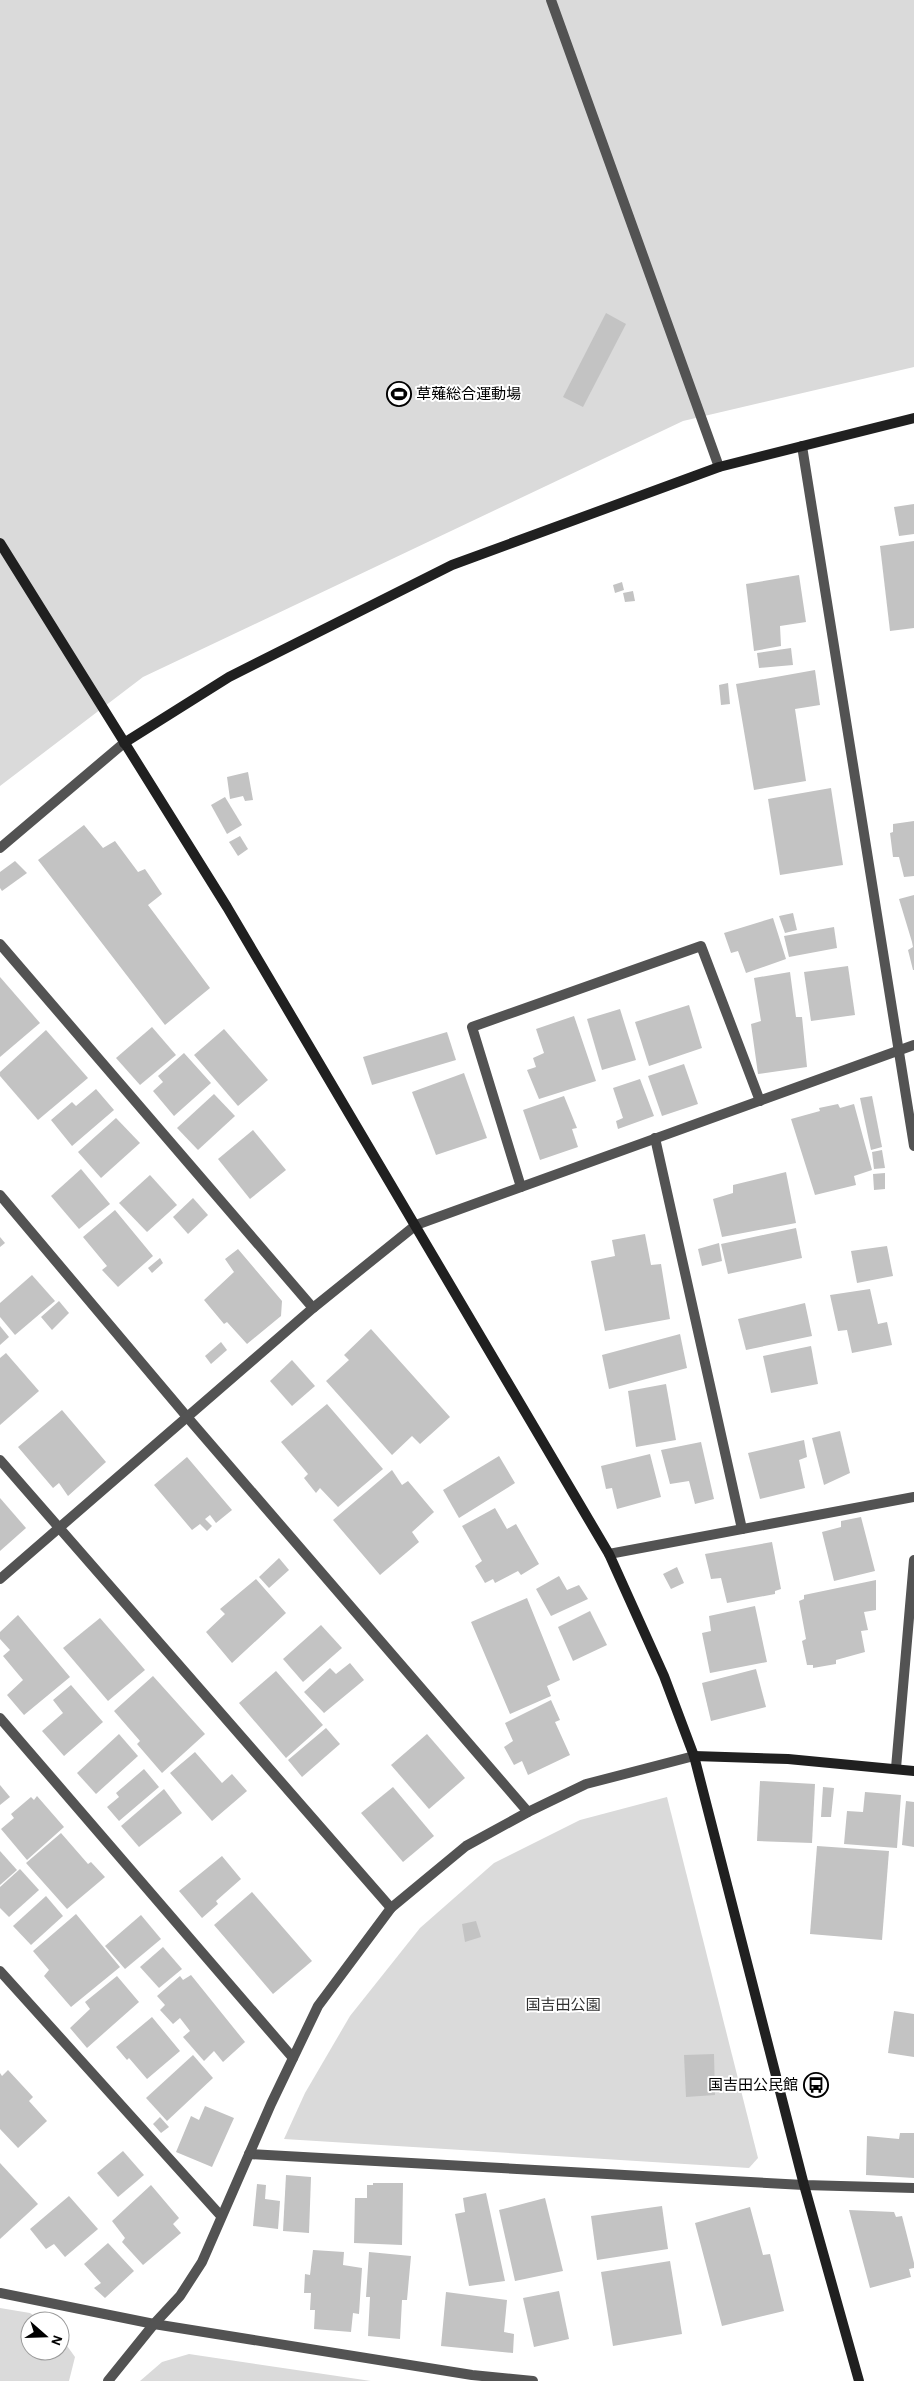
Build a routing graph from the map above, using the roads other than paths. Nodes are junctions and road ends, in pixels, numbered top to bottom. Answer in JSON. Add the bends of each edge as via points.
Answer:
{"nodes":[{"id":1,"x":552,"y":0,"type":"edge"},
{"id":2,"x":914,"y":418,"type":"edge"},
{"id":3,"x":802,"y":446,"type":"junction"},
{"id":4,"x":719,"y":467,"type":"junction"},
{"id":5,"x":0,"y":543,"type":"edge"},
{"id":6,"x":124,"y":743,"type":"junction"},
{"id":7,"x":0,"y":848,"type":"edge"},
{"id":8,"x":0,"y":944,"type":"edge"},
{"id":9,"x":914,"y":1045,"type":"edge"},
{"id":10,"x":897,"y":1051,"type":"junction"},
{"id":11,"x":760,"y":1100,"type":"junction"},
{"id":12,"x":655,"y":1138,"type":"junction"},
{"id":13,"x":914,"y":1146,"type":"edge"},
{"id":14,"x":521,"y":1187,"type":"junction"},
{"id":15,"x":0,"y":1195,"type":"edge"},
{"id":16,"x":416,"y":1225,"type":"junction"},
{"id":17,"x":313,"y":1308,"type":"junction"},
{"id":18,"x":188,"y":1418,"type":"junction"},
{"id":19,"x":0,"y":1460,"type":"edge"},
{"id":20,"x":914,"y":1497,"type":"edge"},
{"id":21,"x":60,"y":1528,"type":"junction"},
{"id":22,"x":742,"y":1529,"type":"junction"},
{"id":23,"x":608,"y":1554,"type":"junction"},
{"id":24,"x":914,"y":1560,"type":"edge"},
{"id":25,"x":0,"y":1579,"type":"edge"},
{"id":26,"x":0,"y":1718,"type":"edge"},
{"id":27,"x":694,"y":1756,"type":"junction"},
{"id":28,"x":896,"y":1768,"type":"junction"},
{"id":29,"x":914,"y":1771,"type":"edge"},
{"id":30,"x":528,"y":1812,"type":"junction"},
{"id":31,"x":392,"y":1908,"type":"junction"},
{"id":32,"x":0,"y":1971,"type":"edge"},
{"id":33,"x":293,"y":2058,"type":"junction"},
{"id":34,"x":249,"y":2154,"type":"junction"},
{"id":35,"x":804,"y":2185,"type":"junction"},
{"id":36,"x":914,"y":2188,"type":"edge"},
{"id":37,"x":221,"y":2216,"type":"junction"},
{"id":38,"x":0,"y":2293,"type":"edge"},
{"id":39,"x":154,"y":2324,"type":"junction"},
{"id":40,"x":108,"y":2381,"type":"edge"},
{"id":41,"x":534,"y":2381,"type":"edge"},
{"id":42,"x":859,"y":2381,"type":"edge"}],
"edges":[{"from":1,"to":4,"type":"street"},
{"from":2,"to":3,"type":"street"},
{"from":3,"to":4,"type":"street"},
{"from":3,"to":10,"type":"street"},
{"from":4,"to":6,"type":"street","via":[[452,565],[229,677]]},
{"from":5,"to":6,"type":"street"},
{"from":6,"to":7,"type":"street"},
{"from":6,"to":16,"type":"street","via":[[227,907]]},
{"from":8,"to":17,"type":"street"},
{"from":9,"to":10,"type":"street"},
{"from":10,"to":11,"type":"street"},
{"from":10,"to":13,"type":"street"},
{"from":11,"to":12,"type":"street"},
{"from":11,"to":14,"type":"street","via":[[701,946],[472,1028]]},
{"from":12,"to":14,"type":"street"},
{"from":12,"to":22,"type":"street"},
{"from":14,"to":16,"type":"street"},
{"from":15,"to":18,"type":"street"},
{"from":16,"to":17,"type":"street"},
{"from":16,"to":23,"type":"street"},
{"from":17,"to":18,"type":"street"},
{"from":18,"to":21,"type":"street"},
{"from":18,"to":30,"type":"street"},
{"from":19,"to":21,"type":"street"},
{"from":20,"to":22,"type":"street"},
{"from":21,"to":25,"type":"street"},
{"from":21,"to":31,"type":"street"},
{"from":22,"to":23,"type":"street"},
{"from":23,"to":27,"type":"street","via":[[664,1676]]},
{"from":24,"to":28,"type":"street"},
{"from":26,"to":33,"type":"street"},
{"from":27,"to":28,"type":"street","via":[[788,1759]]},
{"from":27,"to":30,"type":"street","via":[[586,1784]]},
{"from":27,"to":35,"type":"street"},
{"from":28,"to":29,"type":"street"},
{"from":30,"to":31,"type":"street","via":[[466,1846]]},
{"from":31,"to":33,"type":"street","via":[[318,2006]]},
{"from":32,"to":37,"type":"street"},
{"from":33,"to":34,"type":"street"},
{"from":34,"to":35,"type":"street"},
{"from":34,"to":37,"type":"street"},
{"from":35,"to":36,"type":"street"},
{"from":35,"to":42,"type":"street"},
{"from":37,"to":39,"type":"street","via":[[202,2262],[180,2296]]},
{"from":38,"to":39,"type":"street"},
{"from":39,"to":40,"type":"street"},
{"from":39,"to":41,"type":"street","via":[[472,2375]]}]}
